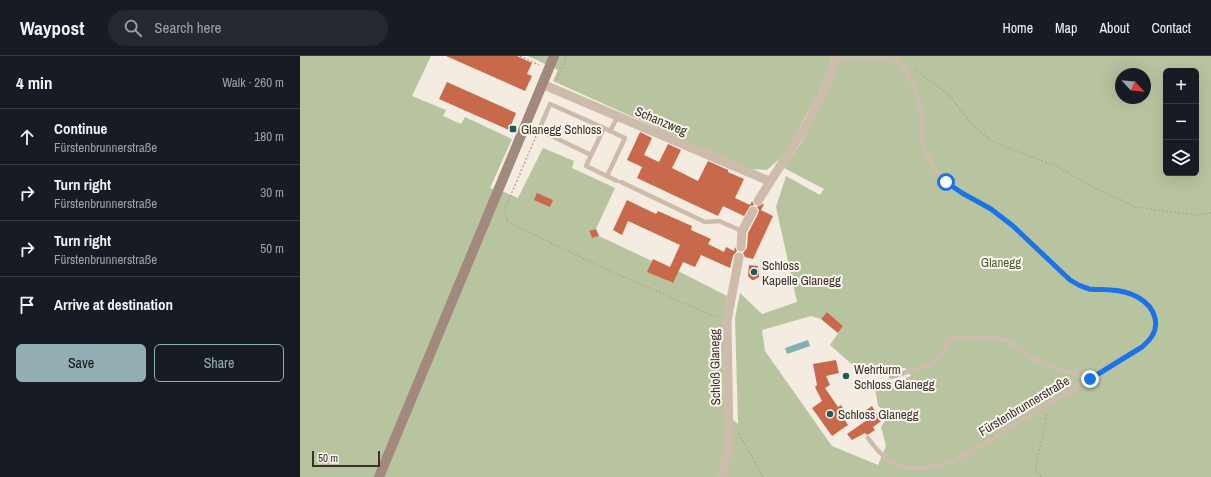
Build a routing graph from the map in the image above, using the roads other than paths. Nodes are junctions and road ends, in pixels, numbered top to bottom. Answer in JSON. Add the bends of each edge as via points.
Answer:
{"nodes":[{"id":1,"x":554,"y":56,"type":"edge"},
{"id":2,"x":837,"y":58,"type":"edge"},
{"id":3,"x":542,"y":84,"type":"junction"},
{"id":4,"x":616,"y":120,"type":"dead end"},
{"id":5,"x":604,"y":128,"type":"junction"},
{"id":6,"x":610,"y":131,"type":"junction"},
{"id":7,"x":591,"y":155,"type":"junction"},
{"id":8,"x":607,"y":176,"type":"junction"},
{"id":9,"x":769,"y":182,"type":"junction"},
{"id":10,"x":758,"y":201,"type":"dead end"},
{"id":11,"x":753,"y":211,"type":"dead end"},
{"id":12,"x":742,"y":231,"type":"junction"},
{"id":13,"x":741,"y":247,"type":"dead end"},
{"id":14,"x":739,"y":256,"type":"dead end"},
{"id":15,"x":891,"y":377,"type":"dead end"},
{"id":16,"x":1090,"y":379,"type":"junction"},
{"id":17,"x":868,"y":438,"type":"dead end"},
{"id":18,"x":379,"y":477,"type":"edge"},
{"id":19,"x":722,"y":477,"type":"edge"}],
"edges":[{"from":1,"to":3,"type":"street"},
{"from":2,"to":9,"type":"street","via":[[825,89],[806,124]]},
{"from":2,"to":16,"type":"lane","name":"Fürstenbrunnerstraße","via":[[894,59],[906,70],[913,84],[920,105],[923,146],[934,168],[946,182],[991,209],[1013,226],[1070,280],[1090,289],[1111,290],[1136,296],[1152,309],[1155,327],[1154,334],[1148,341]]},
{"from":3,"to":9,"type":"street","name":"Schanzweg"},
{"from":3,"to":18,"type":"street"},
{"from":4,"to":6,"type":"lane"},
{"from":5,"to":6,"type":"lane"},
{"from":5,"to":7,"type":"lane"},
{"from":5,"to":7,"type":"lane","via":[[550,104],[538,130]]},
{"from":6,"to":8,"type":"lane","via":[[625,138]]},
{"from":7,"to":8,"type":"lane","via":[[586,166]]},
{"from":8,"to":12,"type":"lane","via":[[705,222],[719,221]]},
{"from":9,"to":10,"type":"street"},
{"from":11,"to":12,"type":"street"},
{"from":12,"to":13,"type":"street"},
{"from":14,"to":19,"type":"street","name":"Schloß Glanegg","via":[[727,321],[729,438]]},
{"from":15,"to":16,"type":"lane","via":[[932,364],[940,357],[949,341],[956,336],[1002,339],[1029,357]]},
{"from":16,"to":17,"type":"lane","name":"Fürstenbrunnerstraße","via":[[946,464],[925,469],[905,467],[886,458]]}]}
